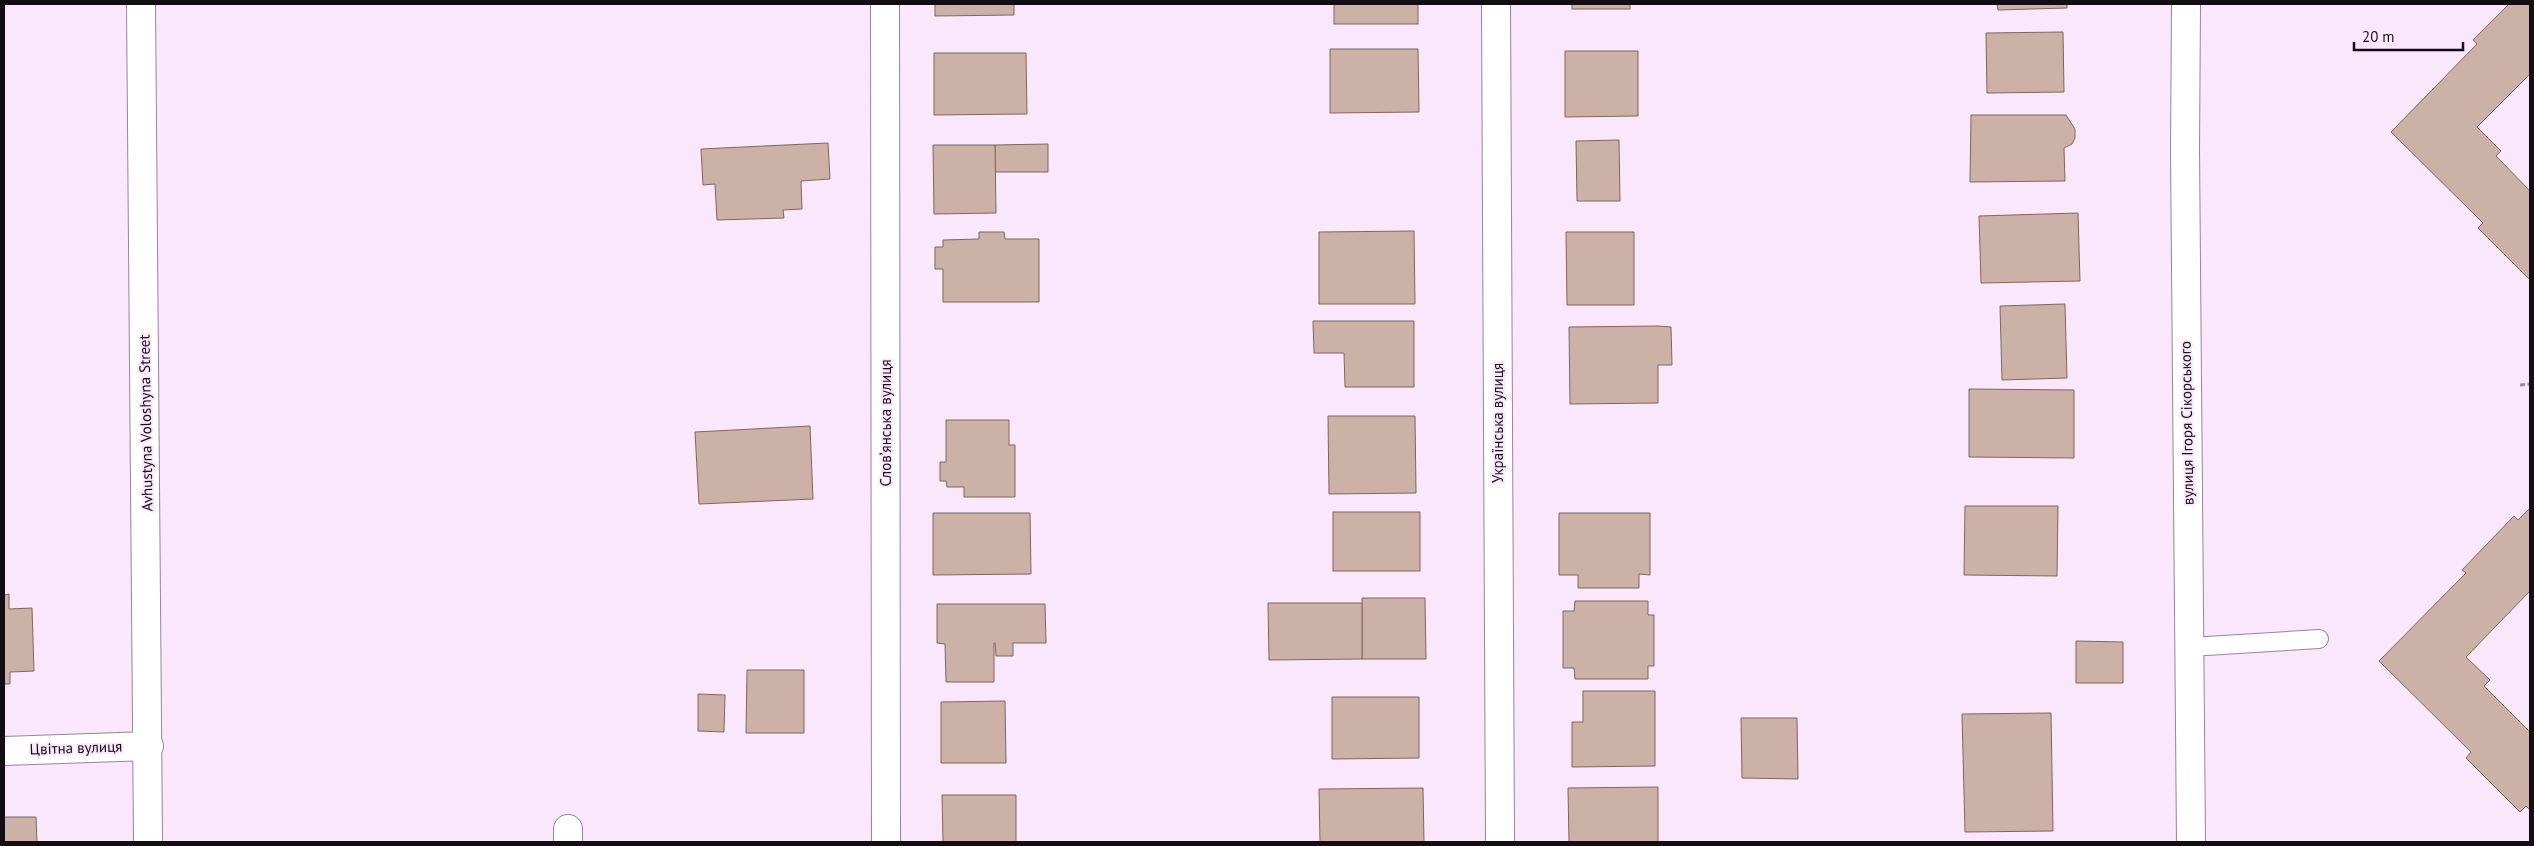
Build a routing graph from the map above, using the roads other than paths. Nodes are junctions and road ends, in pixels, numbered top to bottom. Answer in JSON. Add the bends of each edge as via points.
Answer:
{"nodes":[{"id":1,"x":141,"y":4,"type":"edge"},
{"id":2,"x":885,"y":4,"type":"edge"},
{"id":3,"x":1496,"y":4,"type":"edge"},
{"id":4,"x":2186,"y":4,"type":"edge"},
{"id":5,"x":2319,"y":639,"type":"dead end"},
{"id":6,"x":2190,"y":647,"type":"junction"},
{"id":7,"x":149,"y":746,"type":"junction"},
{"id":8,"x":4,"y":751,"type":"edge"},
{"id":9,"x":148,"y":842,"type":"edge"},
{"id":10,"x":886,"y":842,"type":"edge"},
{"id":11,"x":1500,"y":842,"type":"edge"},
{"id":12,"x":2191,"y":842,"type":"edge"}],
"edges":[{"from":1,"to":7,"type":"street","name":"Avhustyna Voloshyna Street"},
{"from":2,"to":10,"type":"street","name":"Словʼянська вулиця"},
{"from":3,"to":11,"type":"street","name":"Українська вулиця"},
{"from":4,"to":6,"type":"street","name":"вулиця Ігоря Сікорського"},
{"from":5,"to":6,"type":"lane"},
{"from":6,"to":12,"type":"street","name":"вулиця Ігоря Сікорського"},
{"from":7,"to":8,"type":"street","name":"Цвітна вулиця"},
{"from":7,"to":9,"type":"street","name":"Avhustyna Voloshyna Street"}]}
